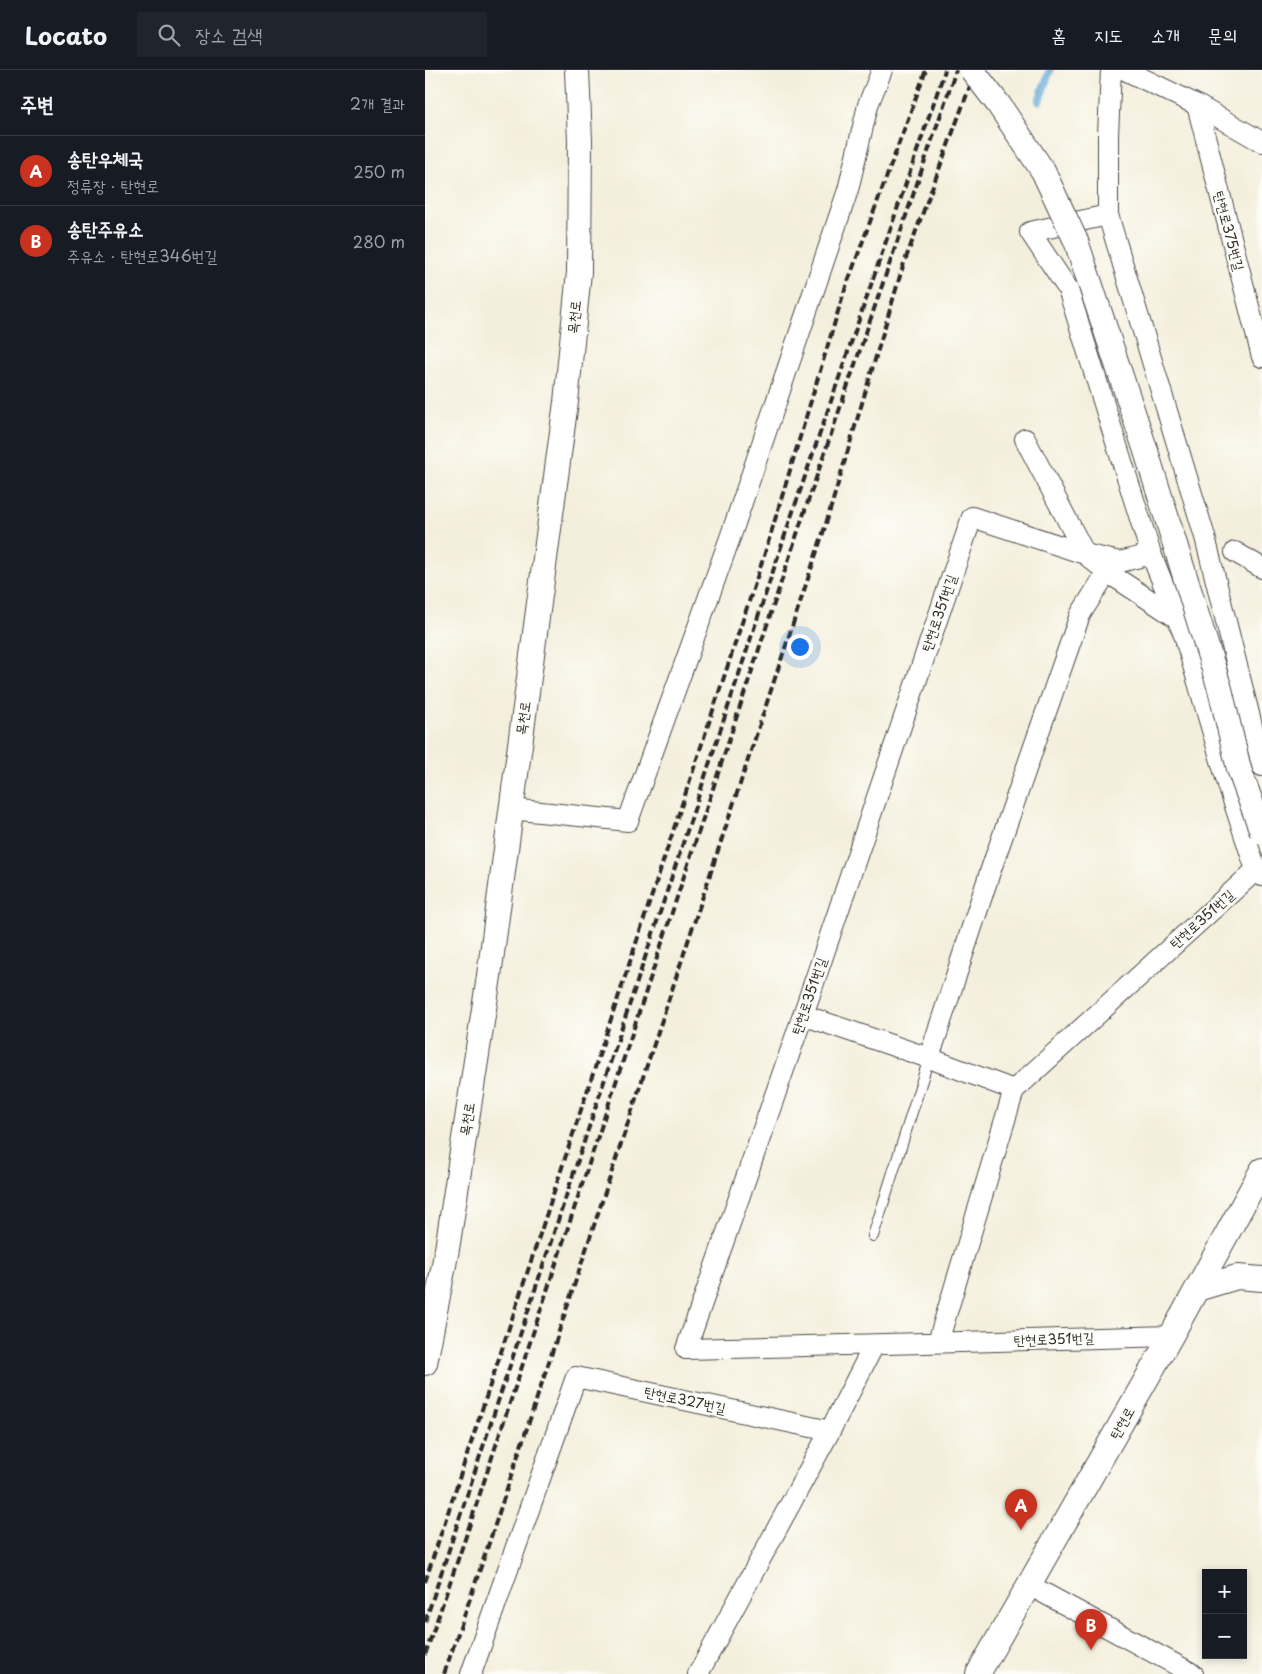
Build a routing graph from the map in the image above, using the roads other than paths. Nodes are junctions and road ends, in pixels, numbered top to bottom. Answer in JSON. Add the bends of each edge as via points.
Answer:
{"nodes":[{"id":1,"x":577,"y":70,"type":"edge"},
{"id":2,"x":882,"y":70,"type":"edge"},
{"id":3,"x":972,"y":70,"type":"edge"},
{"id":4,"x":1111,"y":70,"type":"edge"},
{"id":5,"x":1125,"y":70,"type":"edge"},
{"id":6,"x":1197,"y":105,"type":"junction"},
{"id":7,"x":1262,"y":142,"type":"edge"},
{"id":8,"x":1108,"y":215,"type":"junction"},
{"id":9,"x":1262,"y":356,"type":"edge"},
{"id":10,"x":1025,"y":439,"type":"dead end"},
{"id":11,"x":1235,"y":552,"type":"dead end"},
{"id":12,"x":1085,"y":554,"type":"junction"},
{"id":13,"x":1151,"y":554,"type":"junction"},
{"id":14,"x":1262,"y":568,"type":"edge"},
{"id":15,"x":1107,"y":572,"type":"junction"},
{"id":16,"x":1177,"y":618,"type":"junction"},
{"id":17,"x":1262,"y":766,"type":"edge"},
{"id":18,"x":511,"y":809,"type":"junction"},
{"id":19,"x":1262,"y":832,"type":"edge"},
{"id":20,"x":1259,"y":873,"type":"edge"},
{"id":21,"x":803,"y":1016,"type":"junction"},
{"id":22,"x":929,"y":1058,"type":"junction"},
{"id":23,"x":1014,"y":1090,"type":"junction"},
{"id":24,"x":1262,"y":1170,"type":"edge"},
{"id":25,"x":873,"y":1236,"type":"dead end"},
{"id":26,"x":1262,"y":1279,"type":"edge"},
{"id":27,"x":1197,"y":1289,"type":"junction"},
{"id":28,"x":1171,"y":1336,"type":"junction"},
{"id":29,"x":938,"y":1342,"type":"junction"},
{"id":30,"x":874,"y":1345,"type":"junction"},
{"id":31,"x":426,"y":1360,"type":"edge"},
{"id":32,"x":830,"y":1430,"type":"junction"},
{"id":33,"x":1029,"y":1586,"type":"junction"},
{"id":34,"x":471,"y":1674,"type":"edge"},
{"id":35,"x":698,"y":1674,"type":"edge"},
{"id":36,"x":978,"y":1674,"type":"edge"},
{"id":37,"x":1193,"y":1674,"type":"edge"}],
"edges":[{"from":1,"to":18,"type":"street","name":"목천로","via":[[579,272],[566,402]]},
{"from":2,"to":18,"type":"street","via":[[868,105],[845,199],[731,535],[628,821]]},
{"from":3,"to":19,"type":"street","bridge":true,"via":[[1043,171],[1075,241],[1145,448],[1220,689],[1239,769]]},
{"from":4,"to":8,"type":"street"},
{"from":5,"to":6,"type":"street"},
{"from":6,"to":7,"type":"street"},
{"from":6,"to":9,"type":"street","name":"탄현로375번길"},
{"from":8,"to":13,"type":"street","via":[[1029,232],[1068,289]]},
{"from":8,"to":17,"type":"street","via":[[1205,537]]},
{"from":10,"to":12,"type":"street","name":"탄현로351번길"},
{"from":11,"to":14,"type":"street"},
{"from":12,"to":13,"type":"street","via":[[1120,562]]},
{"from":12,"to":15,"type":"street","name":"탄현로351번길"},
{"from":12,"to":21,"type":"street","name":"탄현로351번길","via":[[972,517]]},
{"from":13,"to":16,"type":"street"},
{"from":15,"to":16,"type":"street","name":"탄현로351번길"},
{"from":15,"to":22,"type":"street","via":[[1080,615]]},
{"from":16,"to":20,"type":"street"},
{"from":18,"to":31,"type":"street","name":"목천로","via":[[481,1032]]},
{"from":20,"to":23,"type":"street","name":"탄현로351번길"},
{"from":21,"to":22,"type":"street"},
{"from":21,"to":30,"type":"street","name":"탄현로351번길","via":[[686,1349]]},
{"from":22,"to":23,"type":"street"},
{"from":22,"to":25,"type":"lane"},
{"from":23,"to":29,"type":"street"},
{"from":24,"to":27,"type":"street","name":"탄현로"},
{"from":26,"to":27,"type":"street","via":[[1237,1277]]},
{"from":27,"to":28,"type":"street","name":"탄현로"},
{"from":28,"to":29,"type":"street","name":"탄현로351번길"},
{"from":28,"to":33,"type":"street","name":"탄현로"},
{"from":29,"to":30,"type":"street","name":"탄현로351번길"},
{"from":30,"to":32,"type":"street"},
{"from":32,"to":34,"type":"street","name":"탄현로327번길","via":[[576,1377]]},
{"from":32,"to":35,"type":"street"},
{"from":33,"to":36,"type":"street","name":"탄현로"},
{"from":33,"to":37,"type":"street"}]}
